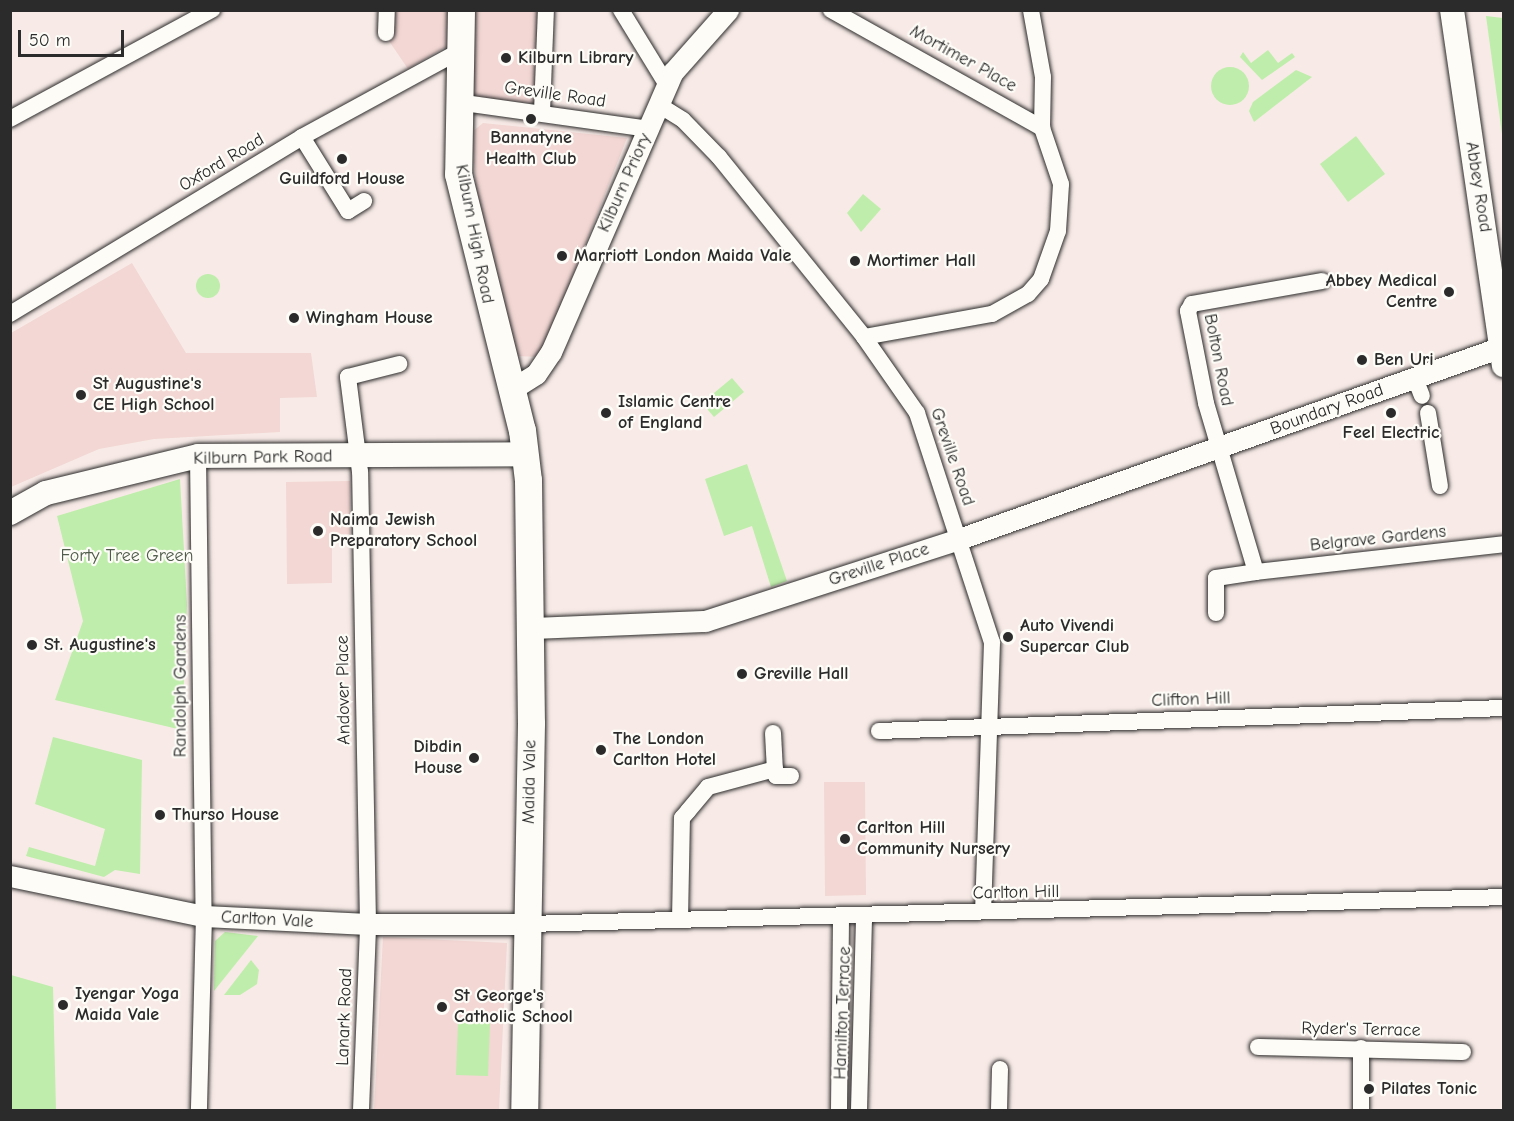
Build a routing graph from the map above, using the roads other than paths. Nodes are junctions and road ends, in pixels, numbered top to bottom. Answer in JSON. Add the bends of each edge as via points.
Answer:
{"nodes":[{"id":1,"x":212,"y":10,"type":"edge"},
{"id":2,"x":387,"y":10,"type":"edge"},
{"id":3,"x":461,"y":10,"type":"edge"},
{"id":4,"x":546,"y":10,"type":"edge"},
{"id":5,"x":621,"y":10,"type":"edge"},
{"id":6,"x":728,"y":10,"type":"edge"},
{"id":7,"x":831,"y":10,"type":"edge"},
{"id":8,"x":1031,"y":10,"type":"edge"},
{"id":9,"x":1452,"y":10,"type":"edge"},
{"id":10,"x":386,"y":33,"type":"dead end"},
{"id":11,"x":458,"y":52,"type":"junction"},
{"id":12,"x":667,"y":85,"type":"junction"},
{"id":13,"x":457,"y":102,"type":"junction"},
{"id":14,"x":659,"y":105,"type":"junction"},
{"id":15,"x":542,"y":112,"type":"junction"},
{"id":16,"x":10,"y":119,"type":"edge"},
{"id":17,"x":1042,"y":128,"type":"junction"},
{"id":18,"x":649,"y":129,"type":"junction"},
{"id":19,"x":302,"y":136,"type":"junction"},
{"id":20,"x":364,"y":201,"type":"dead end"},
{"id":21,"x":1322,"y":281,"type":"dead end"},
{"id":22,"x":10,"y":314,"type":"edge"},
{"id":23,"x":864,"y":337,"type":"junction"},
{"id":24,"x":1503,"y":352,"type":"edge"},
{"id":25,"x":399,"y":364,"type":"dead end"},
{"id":26,"x":509,"y":378,"type":"junction"},
{"id":27,"x":1428,"y":413,"type":"dead end"},
{"id":28,"x":1218,"y":448,"type":"junction"},
{"id":29,"x":526,"y":454,"type":"junction"},
{"id":30,"x":198,"y":456,"type":"junction"},
{"id":31,"x":360,"y":456,"type":"junction"},
{"id":32,"x":1440,"y":486,"type":"dead end"},
{"id":33,"x":10,"y":513,"type":"edge"},
{"id":34,"x":959,"y":539,"type":"junction"},
{"id":35,"x":1503,"y":544,"type":"edge"},
{"id":36,"x":1256,"y":572,"type":"junction"},
{"id":37,"x":1216,"y":613,"type":"dead end"},
{"id":38,"x":531,"y":628,"type":"junction"},
{"id":39,"x":1503,"y":708,"type":"edge"},
{"id":40,"x":992,"y":727,"type":"junction"},
{"id":41,"x":879,"y":731,"type":"dead end"},
{"id":42,"x":772,"y":733,"type":"dead end"},
{"id":43,"x":775,"y":769,"type":"junction"},
{"id":44,"x":792,"y":776,"type":"dead end"},
{"id":45,"x":10,"y":876,"type":"edge"},
{"id":46,"x":1503,"y":897,"type":"edge"},
{"id":47,"x":983,"y":911,"type":"junction"},
{"id":48,"x":204,"y":916,"type":"junction"},
{"id":49,"x":864,"y":917,"type":"junction"},
{"id":50,"x":841,"y":918,"type":"junction"},
{"id":51,"x":680,"y":920,"type":"junction"},
{"id":52,"x":368,"y":924,"type":"junction"},
{"id":53,"x":528,"y":924,"type":"junction"},
{"id":54,"x":1258,"y":1047,"type":"dead end"},
{"id":55,"x":1361,"y":1048,"type":"junction"},
{"id":56,"x":1463,"y":1052,"type":"dead end"},
{"id":57,"x":1000,"y":1069,"type":"dead end"},
{"id":58,"x":199,"y":1110,"type":"edge"},
{"id":59,"x":361,"y":1110,"type":"edge"},
{"id":60,"x":524,"y":1110,"type":"edge"},
{"id":61,"x":838,"y":1110,"type":"edge"},
{"id":62,"x":859,"y":1110,"type":"edge"},
{"id":63,"x":999,"y":1110,"type":"edge"},
{"id":64,"x":1361,"y":1110,"type":"edge"}],
"edges":[{"from":1,"to":16,"type":"street"},
{"from":2,"to":10,"type":"street"},
{"from":3,"to":11,"type":"main road","name":"Kilburn High Road"},
{"from":4,"to":15,"type":"street"},
{"from":5,"to":12,"type":"street"},
{"from":6,"to":12,"type":"street","name":"Kilburn Priory"},
{"from":7,"to":17,"type":"street","name":"Mortimer Place"},
{"from":8,"to":17,"type":"street","via":[[1043,77]]},
{"from":9,"to":24,"type":"main road","name":"Abbey Road"},
{"from":11,"to":13,"type":"main road","name":"Kilburn High Road"},
{"from":11,"to":19,"type":"street","name":"Oxford Road"},
{"from":12,"to":14,"type":"street","name":"Kilburn Priory"},
{"from":13,"to":15,"type":"street","name":"Greville Road"},
{"from":13,"to":26,"type":"main road","name":"Kilburn High Road","via":[[458,174]]},
{"from":14,"to":18,"type":"street","name":"Kilburn Priory"},
{"from":14,"to":23,"type":"street","name":"Greville Road","via":[[698,133]]},
{"from":15,"to":18,"type":"street","name":"Greville Road"},
{"from":17,"to":23,"type":"street","via":[[1061,184],[1062,211],[1050,261],[1028,294],[992,314]]},
{"from":18,"to":26,"type":"street","name":"Kilburn Priory","via":[[540,367]]},
{"from":19,"to":20,"type":"street","via":[[348,211]]},
{"from":19,"to":22,"type":"street","name":"Oxford Road"},
{"from":21,"to":28,"type":"street","name":"Bolton Road","via":[[1192,304],[1187,321]]},
{"from":23,"to":34,"type":"street","name":"Greville Road","via":[[917,413]]},
{"from":24,"to":28,"type":"street","name":"Boundary Road","via":[[1418,387]]},
{"from":25,"to":31,"type":"street","name":"Andover Place","via":[[348,377]]},
{"from":26,"to":29,"type":"main road","name":"Kilburn High Road"},
{"from":27,"to":32,"type":"street"},
{"from":28,"to":34,"type":"street","name":"Greville Place"},
{"from":28,"to":36,"type":"street"},
{"from":29,"to":31,"type":"main road","name":"Kilburn Park Road"},
{"from":29,"to":38,"type":"main road","name":"Maida Vale"},
{"from":30,"to":31,"type":"main road","name":"Kilburn Park Road"},
{"from":30,"to":33,"type":"main road","name":"Kilburn Park Road","via":[[46,493]]},
{"from":30,"to":48,"type":"street","name":"Randolph Gardens"},
{"from":31,"to":52,"type":"street","name":"Andover Place"},
{"from":34,"to":38,"type":"street","name":"Greville Place","via":[[693,624]]},
{"from":34,"to":40,"type":"street","name":"Greville Road","via":[[992,642]]},
{"from":35,"to":36,"type":"street","name":"Belgrave Gardens"},
{"from":36,"to":37,"type":"street","name":"Belgrave Gardens","via":[[1216,578]]},
{"from":38,"to":53,"type":"main road","name":"Maida Vale"},
{"from":39,"to":40,"type":"street","name":"Clifton Hill"},
{"from":40,"to":41,"type":"street","name":"Clifton Hill"},
{"from":40,"to":47,"type":"street","name":"Greville Road"},
{"from":42,"to":43,"type":"street"},
{"from":43,"to":44,"type":"street","via":[[776,776]]},
{"from":43,"to":51,"type":"street","via":[[708,787],[682,818]]},
{"from":45,"to":48,"type":"street","name":"Carlton Vale"},
{"from":46,"to":47,"type":"street","name":"Carlton Hill"},
{"from":47,"to":49,"type":"street","name":"Carlton Hill"},
{"from":48,"to":52,"type":"street","name":"Carlton Vale"},
{"from":48,"to":58,"type":"street","name":"Randolph Gardens"},
{"from":49,"to":50,"type":"street","name":"Carlton Hill"},
{"from":49,"to":62,"type":"street","name":"Hamilton Terrace"},
{"from":50,"to":51,"type":"street","name":"Carlton Hill"},
{"from":50,"to":61,"type":"street","name":"Hamilton Terrace"},
{"from":51,"to":53,"type":"street","name":"Carlton Hill"},
{"from":52,"to":53,"type":"street","name":"Carlton Vale"},
{"from":52,"to":59,"type":"street","name":"Lanark Road"},
{"from":53,"to":60,"type":"main road","name":"Maida Vale"},
{"from":54,"to":55,"type":"street","name":"Ryder's Terrace"},
{"from":55,"to":56,"type":"street","name":"Ryder's Terrace"},
{"from":55,"to":64,"type":"street"},
{"from":57,"to":63,"type":"street"}]}
